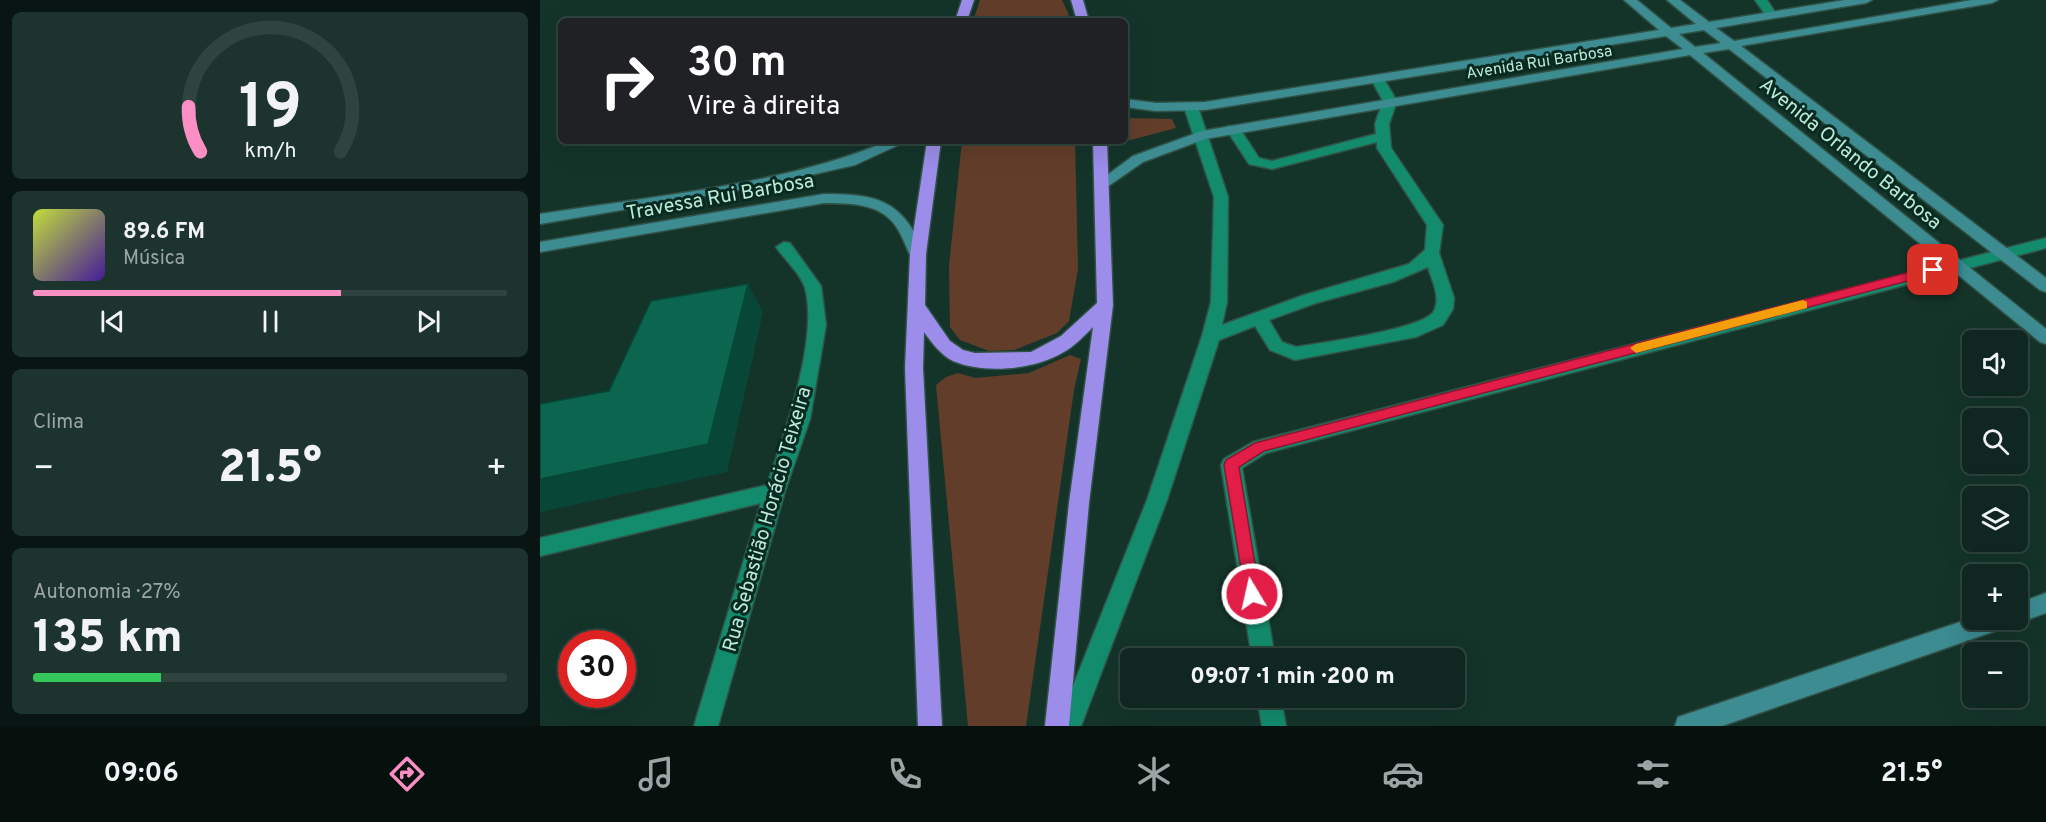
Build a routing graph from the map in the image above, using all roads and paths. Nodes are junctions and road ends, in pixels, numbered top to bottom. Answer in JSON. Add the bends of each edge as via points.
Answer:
{"nodes":[{"id":1,"x":968,"y":0,"type":"edge"},
{"id":2,"x":1077,"y":0,"type":"edge"},
{"id":3,"x":1630,"y":0,"type":"edge"},
{"id":4,"x":1673,"y":0,"type":"edge"},
{"id":5,"x":1761,"y":0,"type":"edge"},
{"id":6,"x":1866,"y":0,"type":"edge"},
{"id":7,"x":1992,"y":0,"type":"edge"},
{"id":8,"x":1771,"y":15,"type":"junction"},
{"id":9,"x":962,"y":18,"type":"edge"},
{"id":10,"x":1082,"y":18,"type":"edge"},
{"id":11,"x":1705,"y":26,"type":"junction"},
{"id":12,"x":1668,"y":32,"type":"junction"},
{"id":13,"x":1730,"y":46,"type":"junction"},
{"id":14,"x":1694,"y":53,"type":"junction"},
{"id":15,"x":1377,"y":79,"type":"junction"},
{"id":16,"x":1390,"y":101,"type":"junction"},
{"id":17,"x":1128,"y":103,"type":"edge"},
{"id":18,"x":1191,"y":107,"type":"junction"},
{"id":19,"x":1233,"y":129,"type":"junction"},
{"id":20,"x":1202,"y":135,"type":"junction"},
{"id":21,"x":1381,"y":137,"type":"junction"},
{"id":22,"x":893,"y":144,"type":"edge"},
{"id":23,"x":934,"y":144,"type":"edge"},
{"id":24,"x":1100,"y":144,"type":"edge"},
{"id":25,"x":1102,"y":184,"type":"junction"},
{"id":26,"x":703,"y":192,"type":"junction"},
{"id":27,"x":540,"y":219,"type":"edge"},
{"id":28,"x":699,"y":221,"type":"junction"},
{"id":29,"x":2046,"y":243,"type":"edge"},
{"id":30,"x":540,"y":247,"type":"edge"},
{"id":31,"x":784,"y":247,"type":"dead end"},
{"id":32,"x":2001,"y":252,"type":"junction"},
{"id":33,"x":918,"y":254,"type":"junction"},
{"id":34,"x":1432,"y":254,"type":"junction"},
{"id":35,"x":1955,"y":265,"type":"junction"},
{"id":36,"x":2046,"y":286,"type":"edge"},
{"id":37,"x":916,"y":305,"type":"junction"},
{"id":38,"x":1105,"y":305,"type":"junction"},
{"id":39,"x":1259,"y":318,"type":"junction"},
{"id":40,"x":1211,"y":336,"type":"junction"},
{"id":41,"x":2046,"y":338,"type":"edge"},
{"id":42,"x":775,"y":491,"type":"junction"},
{"id":43,"x":540,"y":547,"type":"edge"},
{"id":44,"x":2046,"y":603,"type":"edge"},
{"id":45,"x":2028,"y":609,"type":"edge"},
{"id":46,"x":1969,"y":630,"type":"edge"},
{"id":47,"x":1261,"y":648,"type":"edge"},
{"id":48,"x":1271,"y":708,"type":"edge"},
{"id":49,"x":706,"y":726,"type":"edge"},
{"id":50,"x":930,"y":726,"type":"edge"},
{"id":51,"x":1057,"y":726,"type":"edge"},
{"id":52,"x":1069,"y":726,"type":"edge"},
{"id":53,"x":1274,"y":726,"type":"edge"},
{"id":54,"x":1687,"y":726,"type":"edge"}],
"edges":[{"from":1,"to":9,"type":"highway"},
{"from":2,"to":10,"type":"highway"},
{"from":3,"to":12,"type":"street","name":"Avenida Orlando Barbosa"},
{"from":4,"to":11,"type":"street","name":"Avenida Orlando Barbosa"},
{"from":5,"to":8,"type":"street"},
{"from":6,"to":8,"type":"street","name":"Avenida Rui Barbosa"},
{"from":7,"to":13,"type":"street","name":"Avenida Rui Barbosa"},
{"from":8,"to":11,"type":"street","name":"Avenida Rui Barbosa"},
{"from":11,"to":12,"type":"street","name":"Avenida Rui Barbosa"},
{"from":11,"to":13,"type":"street","name":"Avenida Orlando Barbosa"},
{"from":12,"to":14,"type":"street","name":"Avenida Orlando Barbosa"},
{"from":12,"to":15,"type":"street","name":"Avenida Rui Barbosa"},
{"from":13,"to":14,"type":"street","name":"Avenida Rui Barbosa"},
{"from":13,"to":32,"type":"street","name":"Avenida Orlando Barbosa"},
{"from":14,"to":16,"type":"street","name":"Avenida Rui Barbosa"},
{"from":14,"to":35,"type":"street","name":"Avenida Orlando Barbosa"},
{"from":15,"to":16,"type":"street"},
{"from":15,"to":18,"type":"street","name":"Avenida Rui Barbosa"},
{"from":16,"to":19,"type":"street","name":"Avenida Rui Barbosa"},
{"from":16,"to":21,"type":"street"},
{"from":17,"to":18,"type":"street","name":"Avenida Rui Barbosa"},
{"from":18,"to":20,"type":"street"},
{"from":19,"to":20,"type":"street","name":"Avenida Rui Barbosa"},
{"from":19,"to":21,"type":"street","via":[[1254,161],[1272,165]]},
{"from":20,"to":25,"type":"street","name":"Avenida Rui Barbosa","via":[[1138,159]]},
{"from":20,"to":40,"type":"street","via":[[1221,197],[1218,302]]},
{"from":21,"to":34,"type":"street","via":[[1384,148],[1435,225]]},
{"from":22,"to":26,"type":"street","name":"Travessa Rui Barbosa","via":[[850,162]]},
{"from":23,"to":33,"type":"highway"},
{"from":24,"to":25,"type":"highway"},
{"from":25,"to":38,"type":"highway"},
{"from":26,"to":27,"type":"street","name":"Travessa Rui Barbosa"},
{"from":26,"to":28,"type":"street"},
{"from":28,"to":30,"type":"street","name":"Travessa Rui Barbosa"},
{"from":28,"to":33,"type":"street","name":"Travessa Rui Barbosa","via":[[777,204],[829,199],[860,201],[891,211],[903,223]]},
{"from":29,"to":32,"type":"street"},
{"from":31,"to":42,"type":"street","name":"Rua Sebastião Horácio Teixeira","via":[[813,286],[817,325],[800,419]]},
{"from":32,"to":35,"type":"street"},
{"from":32,"to":36,"type":"street","name":"Avenida Orlando Barbosa"},
{"from":33,"to":37,"type":"highway"},
{"from":34,"to":39,"type":"street","via":[[1423,263],[1401,272]]},
{"from":34,"to":39,"type":"street","via":[[1446,298],[1444,309],[1437,321],[1416,331],[1295,354],[1276,346]]},
{"from":35,"to":41,"type":"street","name":"Avenida Orlando Barbosa"},
{"from":35,"to":47,"type":"street","via":[[1260,447],[1231,465]]},
{"from":37,"to":38,"type":"highway","via":[[938,338],[958,356],[984,361],[1025,361],[1043,356],[1068,341]]},
{"from":37,"to":50,"type":"highway","via":[[914,368]]},
{"from":38,"to":51,"type":"highway","via":[[1079,503]]},
{"from":39,"to":40,"type":"street"},
{"from":40,"to":52,"type":"street","via":[[1157,500]]},
{"from":42,"to":43,"type":"street"},
{"from":42,"to":49,"type":"street","name":"Rua Sebastião Horácio Teixeira"},
{"from":44,"to":45,"type":"street"},
{"from":46,"to":54,"type":"street"},
{"from":48,"to":53,"type":"street"}]}
